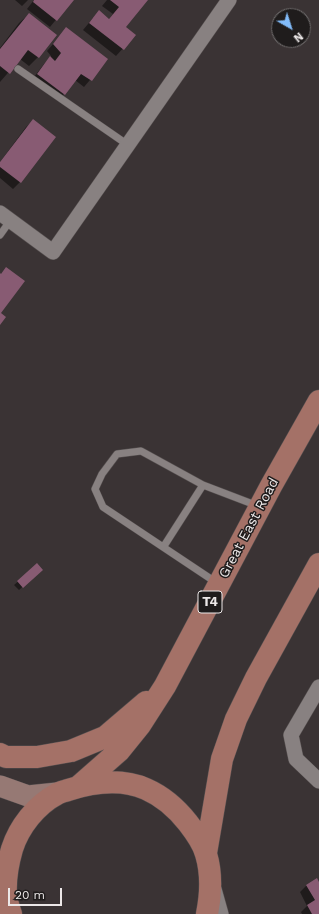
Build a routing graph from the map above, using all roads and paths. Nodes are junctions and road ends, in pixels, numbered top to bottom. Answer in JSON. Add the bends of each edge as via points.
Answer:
{"nodes":[{"id":1,"x":228,"y":0,"type":"edge"},
{"id":2,"x":18,"y":69,"type":"dead end"},
{"id":3,"x":128,"y":145,"type":"junction"},
{"id":4,"x":5,"y":217,"type":"edge"},
{"id":5,"x":0,"y":235,"type":"edge"},
{"id":6,"x":319,"y":400,"type":"edge"},
{"id":7,"x":202,"y":485,"type":"junction"},
{"id":8,"x":260,"y":507,"type":"junction"},
{"id":9,"x":164,"y":546,"type":"junction"},
{"id":10,"x":319,"y":564,"type":"edge"},
{"id":11,"x":219,"y":585,"type":"junction"},
{"id":12,"x":165,"y":686,"type":"junction"},
{"id":13,"x":319,"y":687,"type":"edge"},
{"id":14,"x":0,"y":754,"type":"edge"},
{"id":15,"x":319,"y":781,"type":"edge"},
{"id":16,"x":0,"y":786,"type":"edge"},
{"id":17,"x":67,"y":790,"type":"junction"},
{"id":18,"x":0,"y":847,"type":"edge"},
{"id":19,"x":206,"y":853,"type":"junction"},
{"id":20,"x":210,"y":874,"type":"junction"},
{"id":21,"x":8,"y":904,"type":"edge"},
{"id":22,"x":207,"y":914,"type":"edge"},
{"id":23,"x":221,"y":914,"type":"edge"}],
"edges":[{"from":1,"to":3,"type":"street"},
{"from":2,"to":3,"type":"lane"},
{"from":3,"to":4,"type":"street","via":[[53,252]]},
{"from":4,"to":5,"type":"lane"},
{"from":6,"to":8,"type":"main road","name":"Great East Road","number":"T4"},
{"from":7,"to":8,"type":"lane"},
{"from":7,"to":9,"type":"lane"},
{"from":7,"to":9,"type":"lane","via":[[141,451],[117,454],[102,474],[96,489],[103,507]]},
{"from":8,"to":11,"type":"main road","name":"Great East Road","number":"T4"},
{"from":9,"to":11,"type":"lane"},
{"from":10,"to":19,"type":"main road","via":[[236,719],[222,759]]},
{"from":11,"to":12,"type":"main road","name":"Great East Road","number":"T4"},
{"from":12,"to":14,"type":"main road","via":[[105,737],[70,751],[37,757],[6,757]]},
{"from":12,"to":17,"type":"main road","name":"Great East Road","number":"T4","via":[[140,725],[118,752]]},
{"from":13,"to":15,"type":"street","via":[[291,735],[296,759]]},
{"from":16,"to":17,"type":"main road","via":[[28,796]]},
{"from":17,"to":19,"type":"main road","via":[[100,782],[123,783],[145,789],[164,799],[181,814],[195,832]]},
{"from":17,"to":21,"type":"main road","name":"Great East Road","via":[[34,812],[16,836],[7,865]]},
{"from":18,"to":21,"type":"main road"},
{"from":19,"to":20,"type":"main road"},
{"from":20,"to":22,"type":"main road","via":[[211,896]]},
{"from":20,"to":23,"type":"street"}]}
